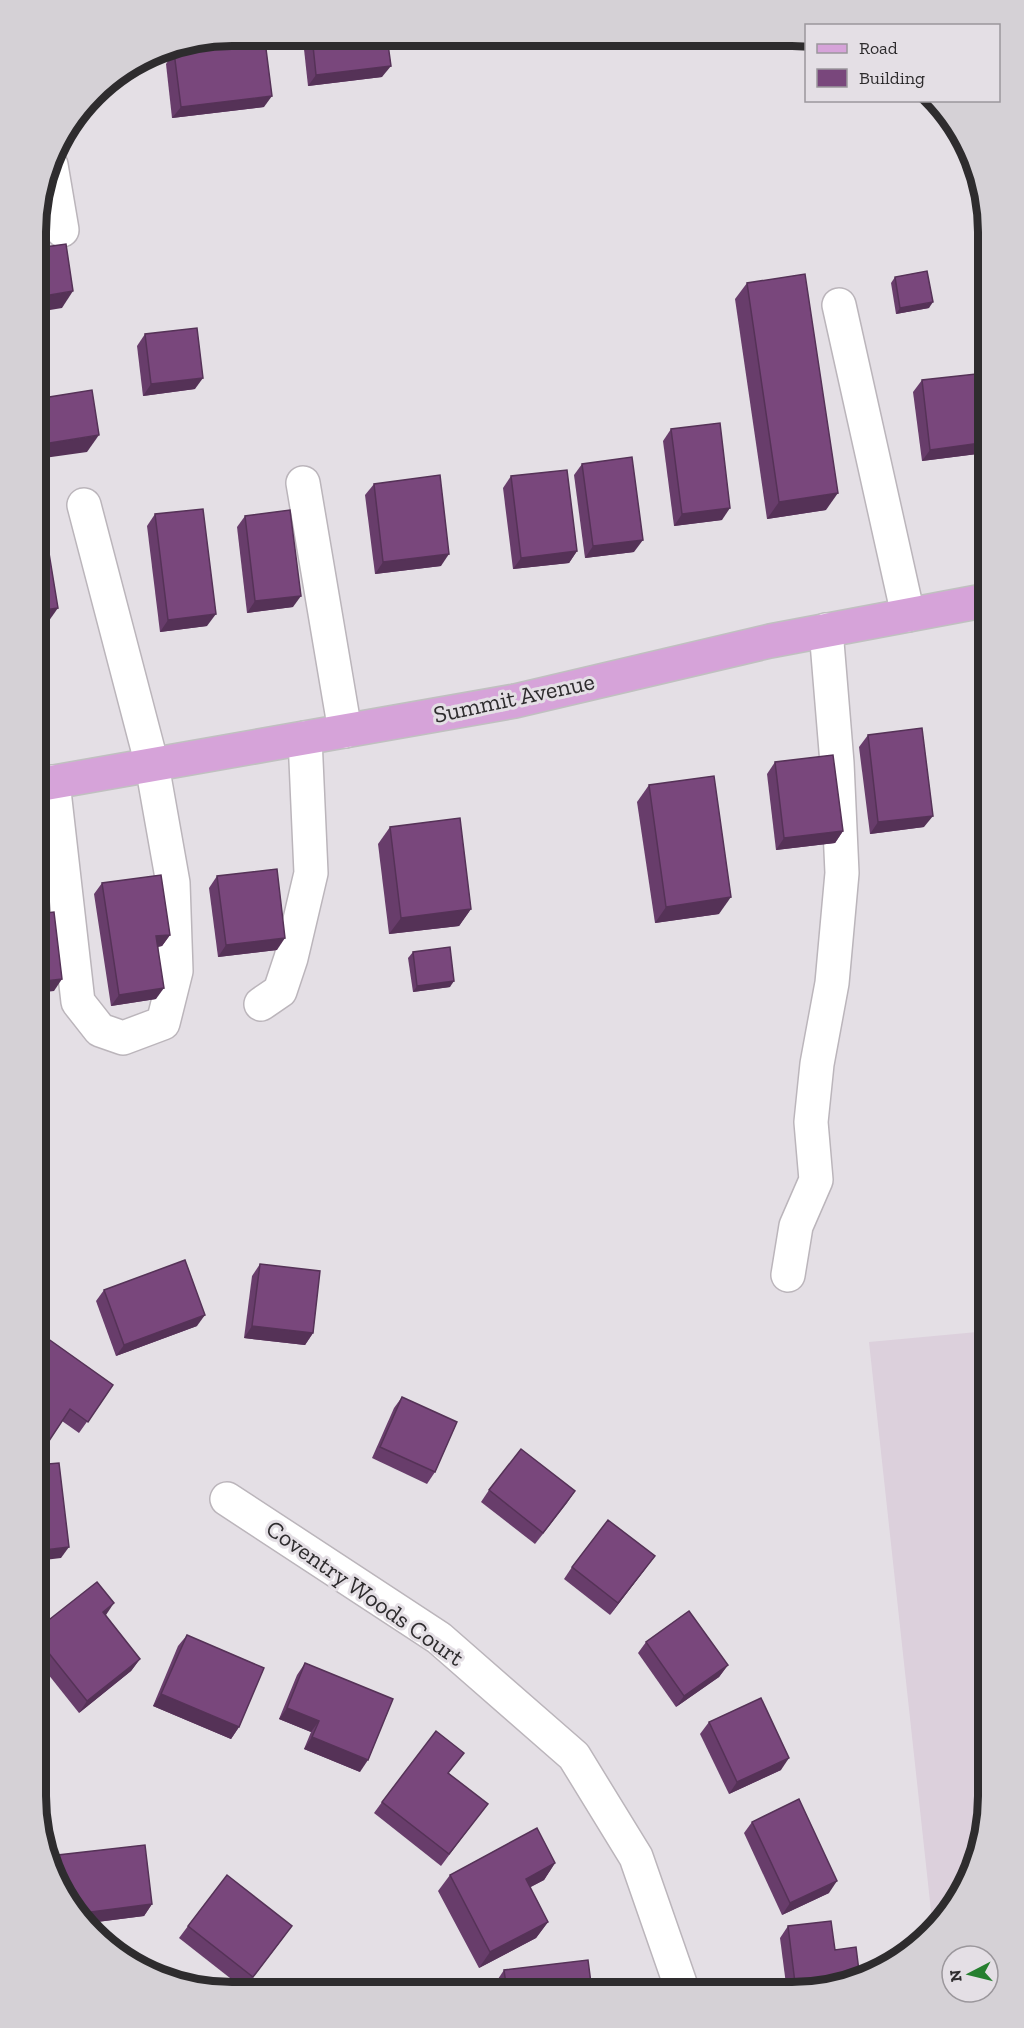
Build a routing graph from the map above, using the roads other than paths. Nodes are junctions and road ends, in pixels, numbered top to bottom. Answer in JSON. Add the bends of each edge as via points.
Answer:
{"nodes":[{"id":1,"x":54,"y":182,"type":"edge"},
{"id":2,"x":62,"y":230,"type":"dead end"},
{"id":3,"x":839,"y":305,"type":"dead end"},
{"id":4,"x":303,"y":483,"type":"dead end"},
{"id":5,"x":84,"y":505,"type":"dead end"},
{"id":6,"x":978,"y":602,"type":"edge"},
{"id":7,"x":909,"y":615,"type":"junction"},
{"id":8,"x":826,"y":630,"type":"junction"},
{"id":9,"x":345,"y":731,"type":"junction"},
{"id":10,"x":305,"y":738,"type":"junction"},
{"id":11,"x":152,"y":765,"type":"junction"},
{"id":12,"x":47,"y":783,"type":"edge"},
{"id":13,"x":47,"y":794,"type":"edge"},
{"id":14,"x":261,"y":1004,"type":"dead end"},
{"id":15,"x":788,"y":1275,"type":"dead end"},
{"id":16,"x":227,"y":1499,"type":"dead end"},
{"id":17,"x":680,"y":1982,"type":"edge"}],
"edges":[{"from":1,"to":2,"type":"street"},
{"from":3,"to":7,"type":"street"},
{"from":4,"to":9,"type":"street"},
{"from":5,"to":11,"type":"street"},
{"from":6,"to":7,"type":"main road","name":"Summit Avenue"},
{"from":7,"to":8,"type":"main road","name":"Summit Avenue"},
{"from":8,"to":9,"type":"main road","name":"Summit Avenue","via":[[515,701]]},
{"from":8,"to":15,"type":"street","via":[[842,873],[832,983],[811,1122],[816,1180],[796,1226]]},
{"from":9,"to":10,"type":"main road","name":"Summit Avenue"},
{"from":10,"to":11,"type":"main road","name":"Summit Avenue"},
{"from":10,"to":14,"type":"street","via":[[311,873],[280,991]]},
{"from":11,"to":12,"type":"main road","name":"Summit Avenue"},
{"from":11,"to":13,"type":"street","via":[[173,883],[176,971],[163,1023],[123,1038],[100,1030],[78,1002]]},
{"from":16,"to":17,"type":"street","name":"Coventry Woods Court","via":[[439,1638],[574,1756],[636,1857]]}]}
